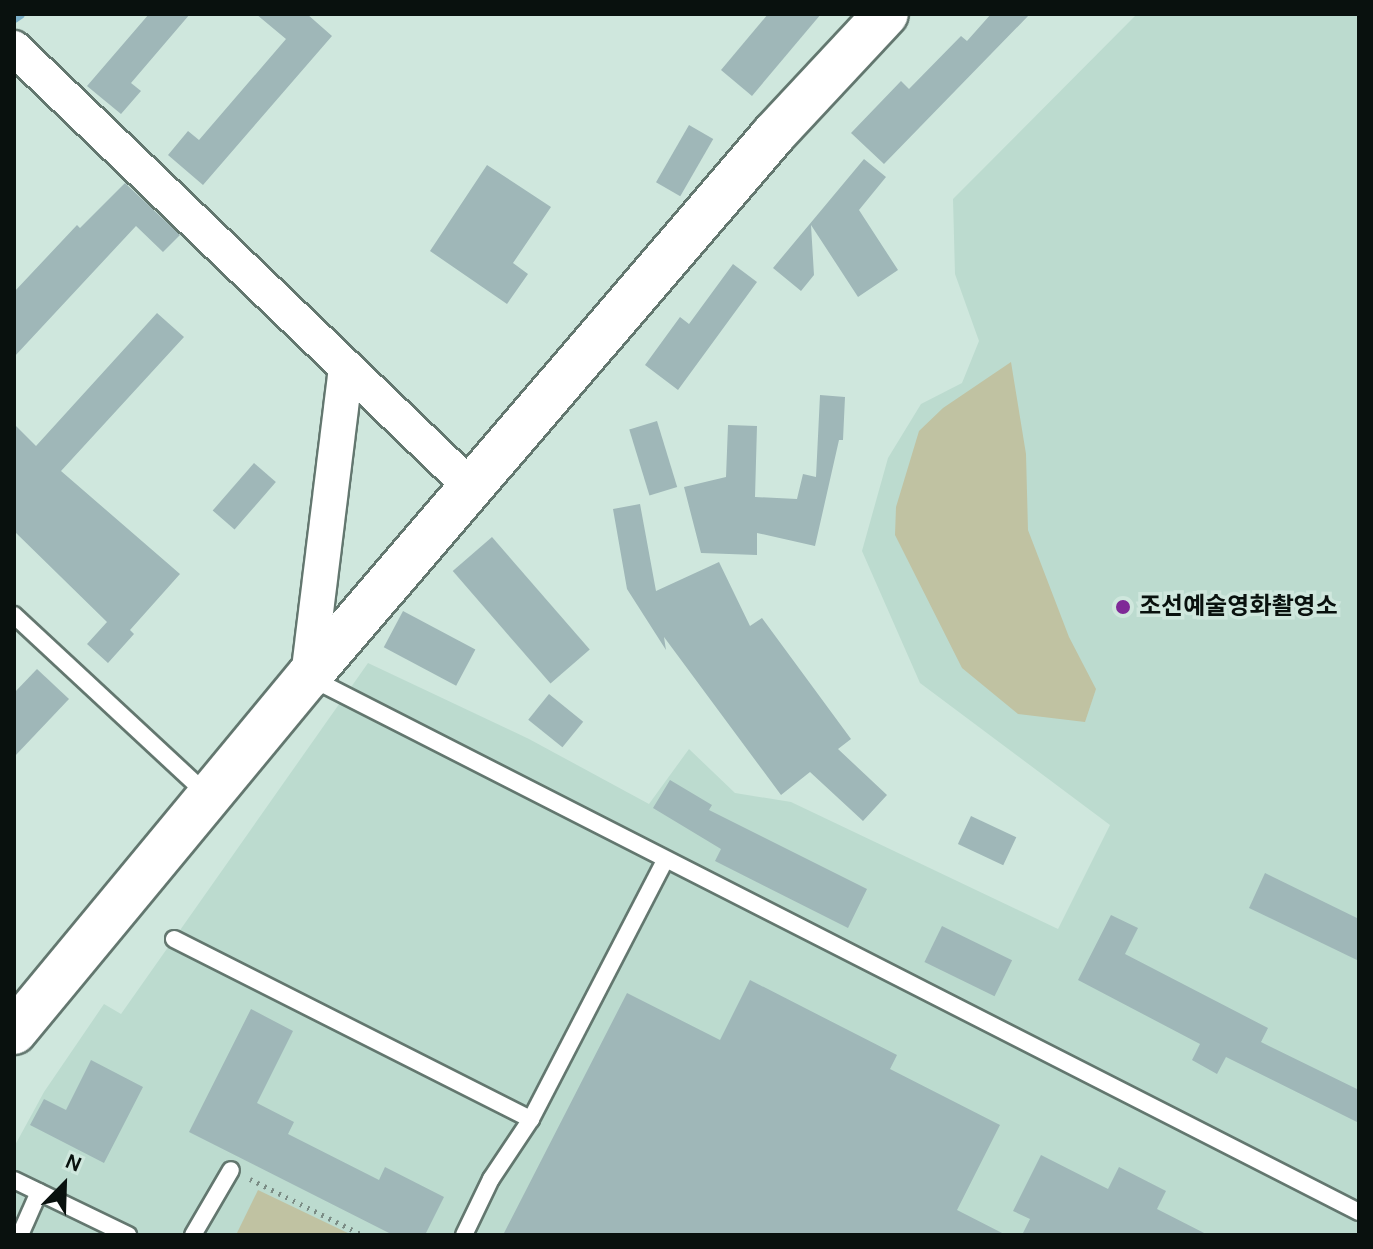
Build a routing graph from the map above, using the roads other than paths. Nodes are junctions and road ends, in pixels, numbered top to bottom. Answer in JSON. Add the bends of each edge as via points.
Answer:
{"nodes":[{"id":1,"x":886,"y":14,"type":"edge"},
{"id":2,"x":14,"y":48,"type":"edge"},
{"id":3,"x":346,"y":367,"type":"junction"},
{"id":4,"x":471,"y":487,"type":"junction"},
{"id":5,"x":14,"y":615,"type":"edge"},
{"id":6,"x":308,"y":677,"type":"junction"},
{"id":7,"x":209,"y":796,"type":"junction"},
{"id":8,"x":665,"y":860,"type":"junction"},
{"id":9,"x":174,"y":939,"type":"dead end"},
{"id":10,"x":14,"y":1032,"type":"edge"},
{"id":11,"x":531,"y":1119,"type":"junction"},
{"id":12,"x":231,"y":1170,"type":"road end"},
{"id":13,"x":14,"y":1180,"type":"edge"},
{"id":14,"x":39,"y":1192,"type":"junction"},
{"id":15,"x":1359,"y":1212,"type":"edge"},
{"id":16,"x":20,"y":1235,"type":"edge"},
{"id":17,"x":128,"y":1235,"type":"edge"},
{"id":18,"x":193,"y":1235,"type":"edge"},
{"id":19,"x":464,"y":1235,"type":"edge"}],
"edges":[{"from":1,"to":4,"type":"main road","via":[[774,134]]},
{"from":2,"to":3,"type":"street"},
{"from":3,"to":4,"type":"street"},
{"from":3,"to":6,"type":"street"},
{"from":4,"to":6,"type":"main road"},
{"from":5,"to":7,"type":"lane"},
{"from":6,"to":7,"type":"main road"},
{"from":6,"to":8,"type":"lane"},
{"from":7,"to":10,"type":"main road"},
{"from":8,"to":11,"type":"lane"},
{"from":8,"to":15,"type":"lane"},
{"from":9,"to":11,"type":"lane"},
{"from":11,"to":19,"type":"lane","via":[[491,1179]]},
{"from":12,"to":18,"type":"lane"},
{"from":13,"to":14,"type":"lane"},
{"from":14,"to":16,"type":"lane"},
{"from":14,"to":17,"type":"lane"}]}
